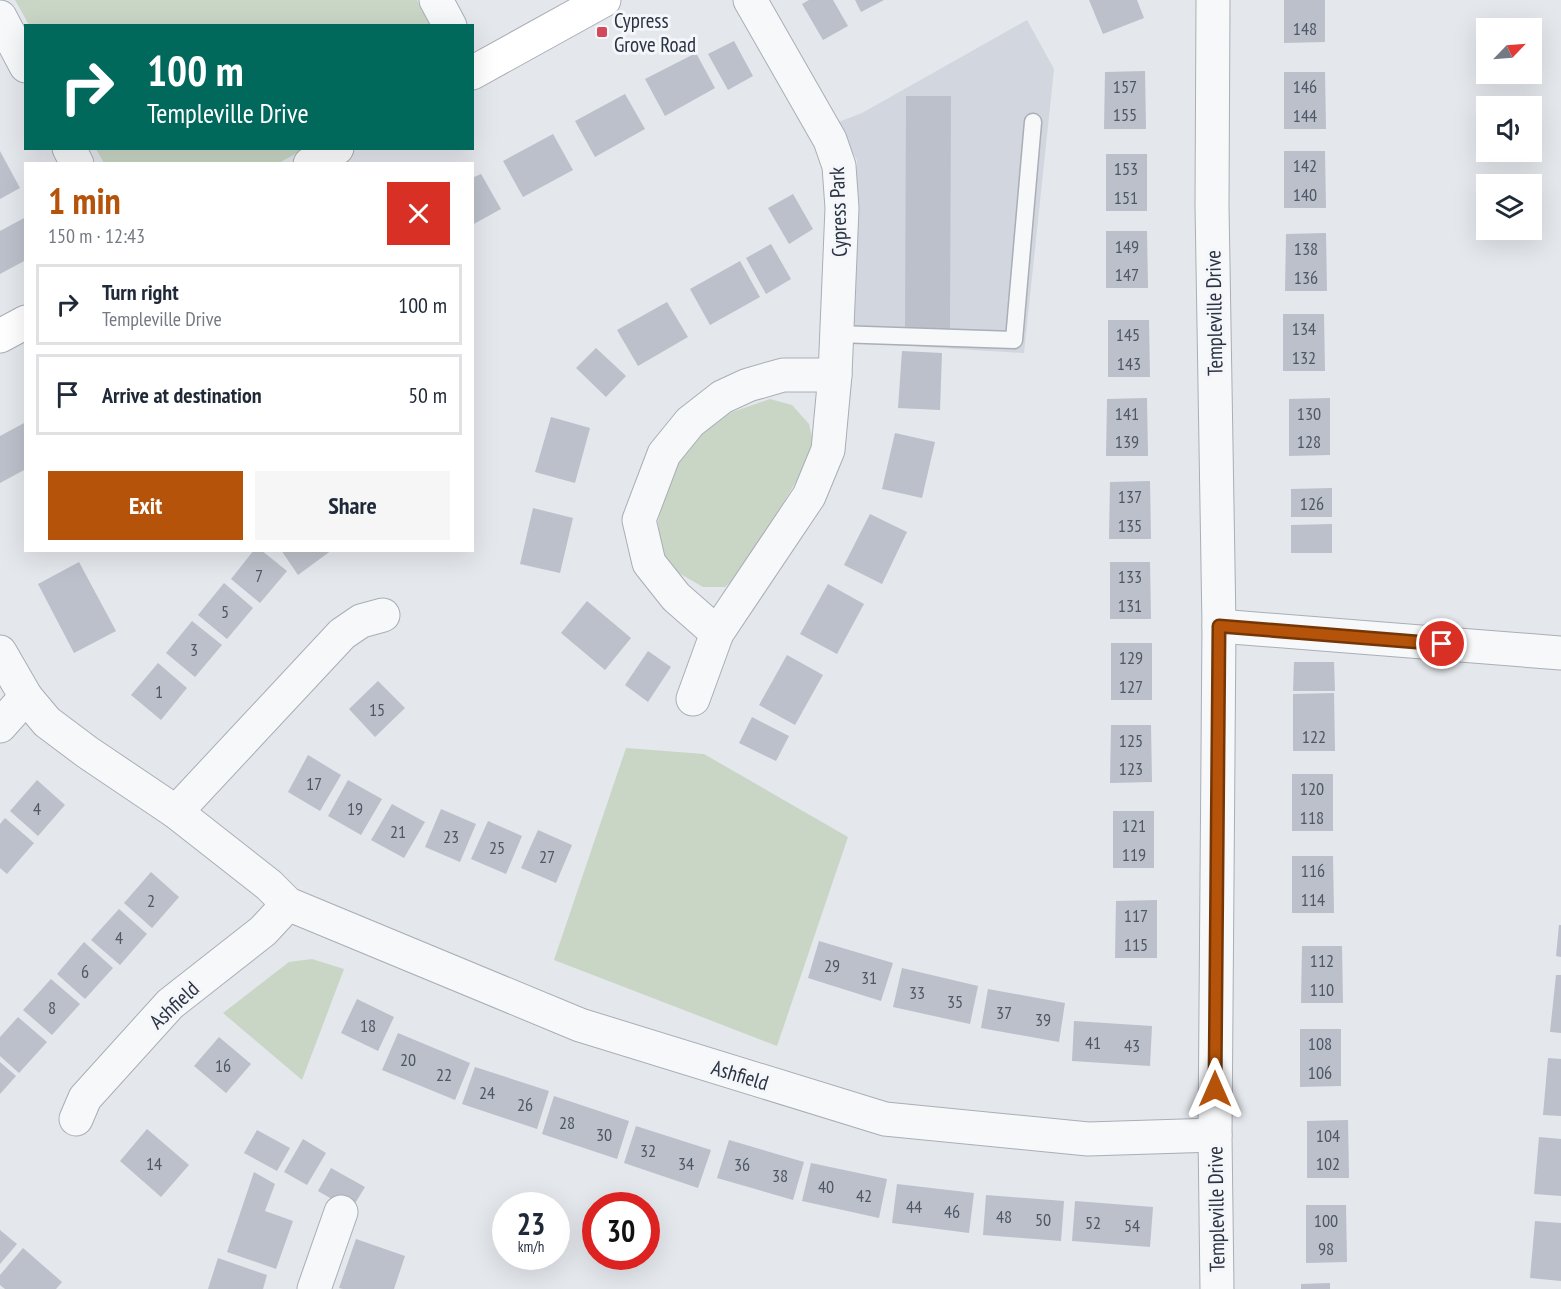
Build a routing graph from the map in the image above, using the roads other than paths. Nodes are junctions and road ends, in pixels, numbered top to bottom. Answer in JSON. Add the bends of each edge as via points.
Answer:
{"nodes":[{"id":1,"x":436,"y":0,"type":"edge"},
{"id":2,"x":604,"y":0,"type":"edge"},
{"id":3,"x":750,"y":0,"type":"edge"},
{"id":4,"x":1213,"y":0,"type":"edge"},
{"id":5,"x":0,"y":17,"type":"edge"},
{"id":6,"x":449,"y":24,"type":"edge"},
{"id":7,"x":24,"y":62,"type":"edge"},
{"id":8,"x":474,"y":69,"type":"edge"},
{"id":9,"x":1033,"y":122,"type":"dead end"},
{"id":10,"x":334,"y":150,"type":"edge"},
{"id":11,"x":313,"y":162,"type":"edge"},
{"id":12,"x":24,"y":323,"type":"edge"},
{"id":13,"x":837,"y":334,"type":"junction"},
{"id":14,"x":0,"y":336,"type":"edge"},
{"id":15,"x":835,"y":375,"type":"junction"},
{"id":16,"x":383,"y":615,"type":"dead end"},
{"id":17,"x":1219,"y":626,"type":"junction"},
{"id":18,"x":717,"y":633,"type":"junction"},
{"id":19,"x":0,"y":652,"type":"edge"},
{"id":20,"x":1561,"y":653,"type":"edge"},
{"id":21,"x":26,"y":697,"type":"junction"},
{"id":22,"x":693,"y":699,"type":"dead end"},
{"id":23,"x":0,"y":726,"type":"edge"},
{"id":24,"x":176,"y":812,"type":"junction"},
{"id":25,"x":288,"y":904,"type":"junction"},
{"id":26,"x":76,"y":1119,"type":"dead end"},
{"id":27,"x":1215,"y":1135,"type":"junction"},
{"id":28,"x":341,"y":1212,"type":"dead end"},
{"id":29,"x":314,"y":1289,"type":"edge"},
{"id":30,"x":1217,"y":1289,"type":"edge"}],
"edges":[{"from":1,"to":6,"type":"street"},
{"from":2,"to":8,"type":"main road"},
{"from":3,"to":13,"type":"street","name":"Cypress Park","via":[[830,140],[839,166],[842,208]]},
{"from":4,"to":17,"type":"street","name":"Templeville Drive"},
{"from":5,"to":7,"type":"street"},
{"from":9,"to":13,"type":"lane","via":[[1014,340]]},
{"from":10,"to":11,"type":"main road"},
{"from":12,"to":14,"type":"main road"},
{"from":13,"to":15,"type":"street","name":"Cypress Park"},
{"from":15,"to":18,"type":"street","name":"Cypress Park","via":[[828,450],[809,496]]},
{"from":15,"to":18,"type":"street","via":[[783,375],[748,385],[722,397],[690,422],[663,454],[639,520],[649,563],[676,597]]},
{"from":16,"to":24,"type":"street","via":[[361,621],[342,634]]},
{"from":17,"to":20,"type":"street"},
{"from":17,"to":27,"type":"street","name":"Templeville Drive"},
{"from":18,"to":22,"type":"street","name":"Cypress Park"},
{"from":19,"to":21,"type":"street","name":"Ashfield"},
{"from":21,"to":23,"type":"street"},
{"from":21,"to":24,"type":"street","name":"Ashfield","via":[[47,722]]},
{"from":24,"to":25,"type":"street","name":"Ashfield"},
{"from":25,"to":26,"type":"street","name":"Ashfield","via":[[263,931],[170,1004],[84,1098]]},
{"from":25,"to":27,"type":"street","name":"Ashfield","via":[[580,1025],[885,1119],[1088,1139]]},
{"from":27,"to":30,"type":"street","name":"Templeville Drive"},
{"from":28,"to":29,"type":"street"}]}
